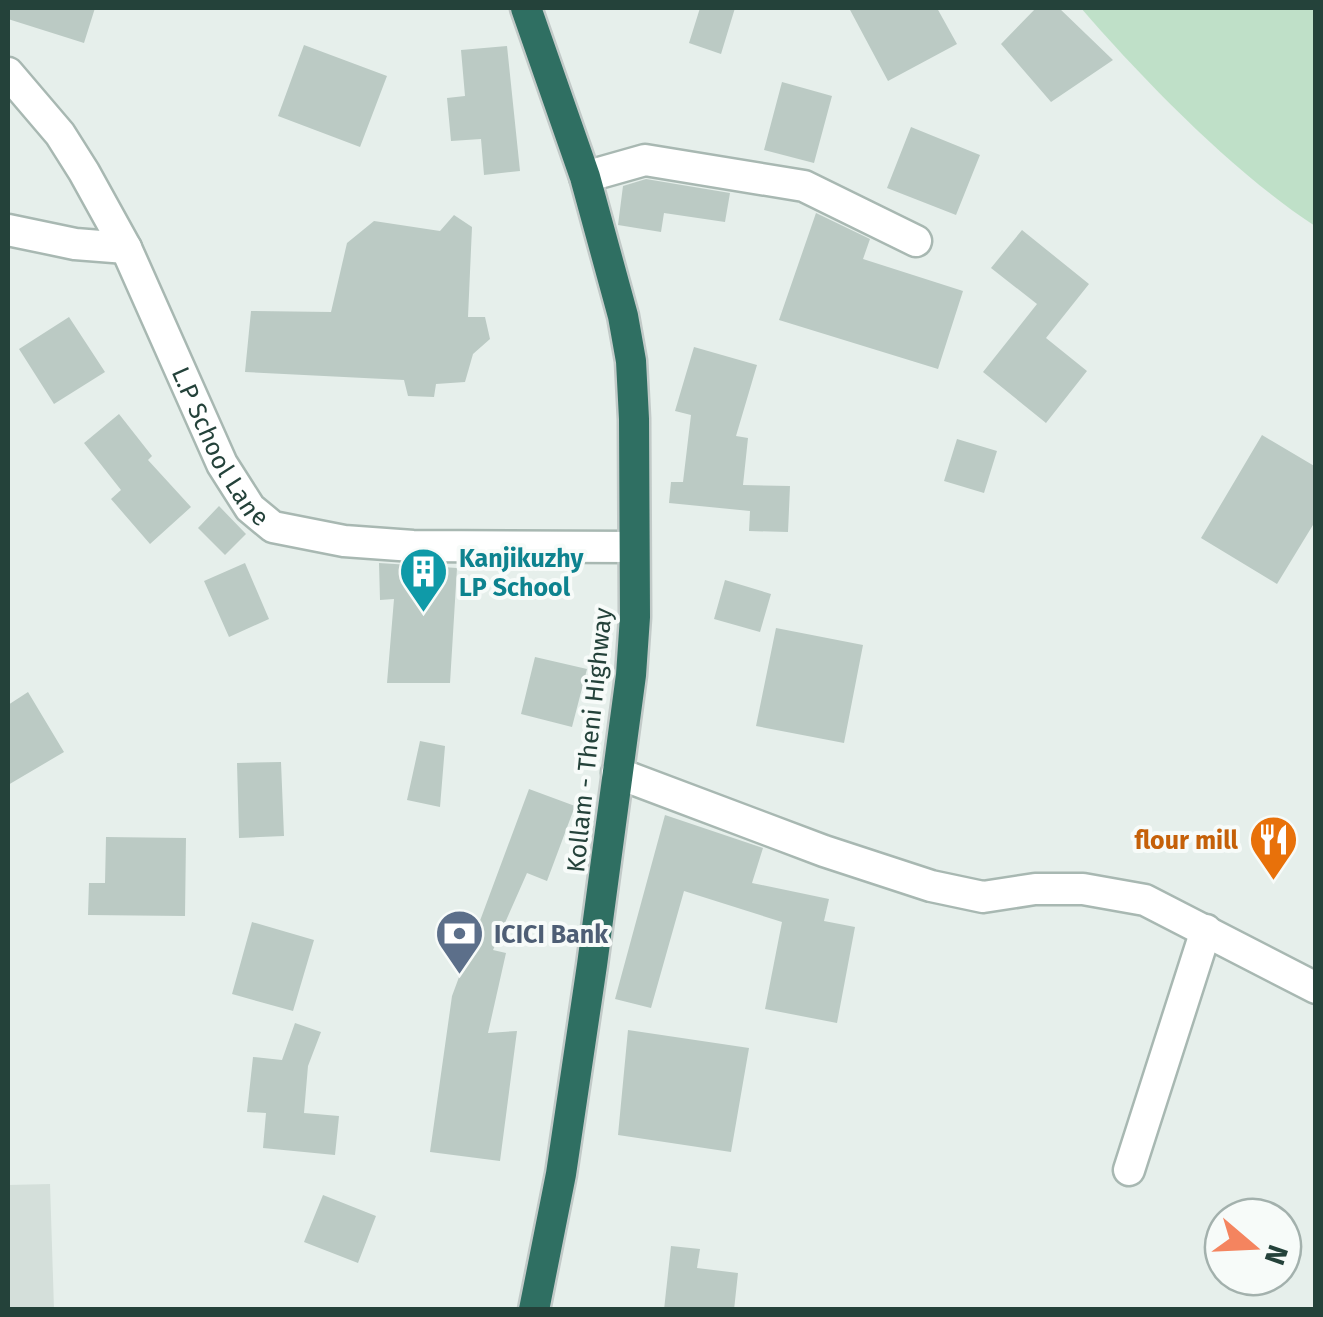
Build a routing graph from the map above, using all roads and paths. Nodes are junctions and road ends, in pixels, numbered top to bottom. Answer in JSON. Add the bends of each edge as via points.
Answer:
{"nodes":[{"id":1,"x":526,"y":8,"type":"edge"},
{"id":2,"x":8,"y":73,"type":"edge"},
{"id":3,"x":585,"y":177,"type":"junction"},
{"id":4,"x":8,"y":230,"type":"edge"},
{"id":5,"x":916,"y":241,"type":"dead end"},
{"id":6,"x":126,"y":248,"type":"junction"},
{"id":7,"x":634,"y":546,"type":"junction"},
{"id":8,"x":617,"y":773,"type":"junction"},
{"id":9,"x":1206,"y":930,"type":"junction"},
{"id":10,"x":1316,"y":988,"type":"edge"},
{"id":11,"x":1129,"y":1170,"type":"dead end"},
{"id":12,"x":534,"y":1310,"type":"edge"}],
"edges":[{"from":1,"to":3,"type":"highway","name":"Kollam - Theni Highway"},
{"from":2,"to":6,"type":"street","name":"L.P School Lane","via":[[60,134]]},
{"from":3,"to":5,"type":"street","via":[[644,160],[804,186]]},
{"from":3,"to":7,"type":"highway","name":"Kollam - Theni Highway","via":[[630,361]]},
{"from":4,"to":6,"type":"street"},
{"from":6,"to":7,"type":"street","name":"L.P School Lane","via":[[222,464],[250,508],[273,527],[413,546]]},
{"from":7,"to":8,"type":"highway","name":"Kollam - Theni Highway","via":[[636,618]]},
{"from":8,"to":9,"type":"street","via":[[931,886],[983,896],[1035,889],[1098,892],[1145,900]]},
{"from":8,"to":12,"type":"highway","name":"Kollam - Theni Highway","via":[[561,1174]]},
{"from":9,"to":10,"type":"street"},
{"from":9,"to":11,"type":"street"}]}
